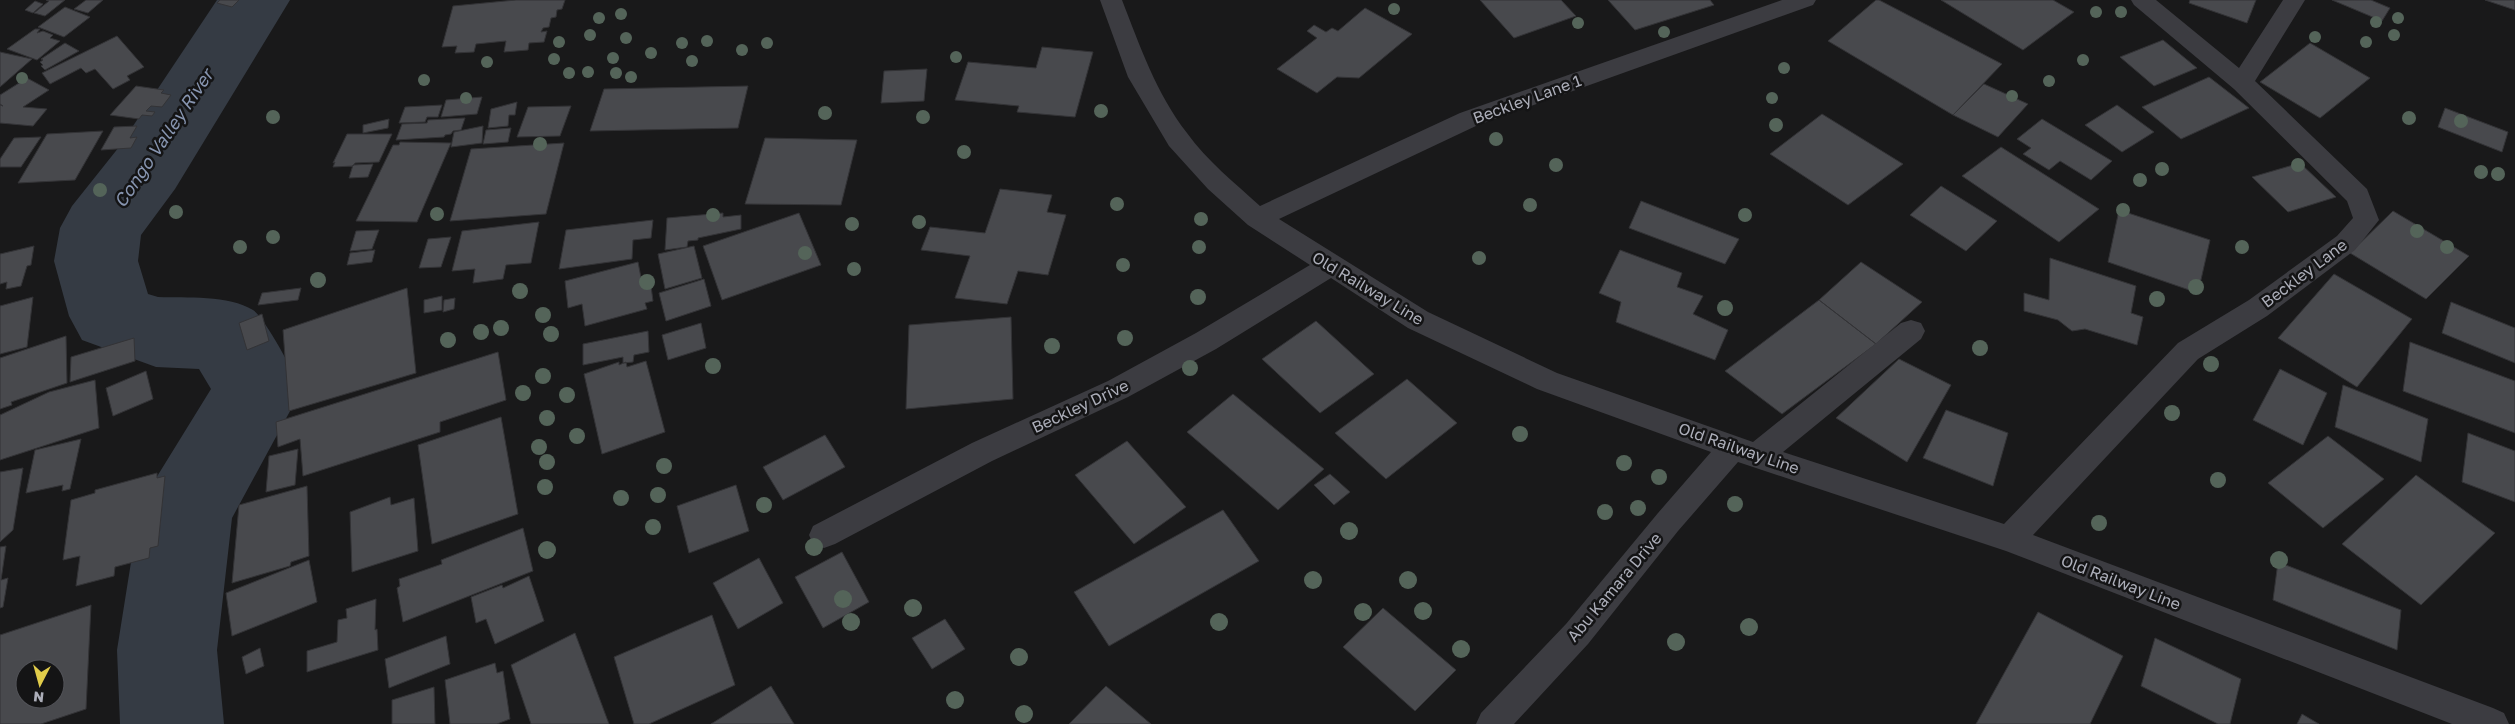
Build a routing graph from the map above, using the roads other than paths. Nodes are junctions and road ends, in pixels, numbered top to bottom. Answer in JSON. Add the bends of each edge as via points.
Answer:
{"nodes":[{"id":1,"x":1111,"y":0,"type":"edge"},
{"id":2,"x":1805,"y":0,"type":"edge"},
{"id":3,"x":2142,"y":0,"type":"edge"},
{"id":4,"x":2294,"y":0,"type":"edge"},
{"id":5,"x":2242,"y":83,"type":"junction"},
{"id":6,"x":1257,"y":218,"type":"junction"},
{"id":7,"x":1329,"y":266,"type":"junction"},
{"id":8,"x":1910,"y":331,"type":"dead end"},
{"id":9,"x":1746,"y":451,"type":"junction"},
{"id":10,"x":824,"y":535,"type":"dead end"},
{"id":11,"x":2009,"y":539,"type":"junction"},
{"id":12,"x":1492,"y":724,"type":"edge"},
{"id":13,"x":2493,"y":724,"type":"edge"}],
"edges":[{"from":1,"to":6,"type":"street","name":"Old Railway Line","via":[[1140,77],[1178,140]]},
{"from":2,"to":6,"type":"street","name":"Beckley Lane 1","via":[[1469,119]]},
{"from":3,"to":5,"type":"street","name":"Beckley Lane"},
{"from":4,"to":5,"type":"street"},
{"from":5,"to":11,"type":"street","name":"Beckley Lane","via":[[2358,196],[2366,220],[2346,243],[2322,261],[2258,308],[2188,352]]},
{"from":6,"to":7,"type":"street","name":"Old Railway Line"},
{"from":7,"to":9,"type":"street","name":"Old Railway Line","via":[[1418,320],[1547,381]]},
{"from":7,"to":10,"type":"street","name":"Beckley Drive","via":[[1206,341],[1118,389],[982,452]]},
{"from":8,"to":9,"type":"street","name":"Abu Kamara Drive"},
{"from":9,"to":11,"type":"street","name":"Old Railway Line"},
{"from":9,"to":12,"type":"street","name":"Abu Kamara Drive","via":[[1668,522],[1577,634]]},
{"from":11,"to":13,"type":"street","name":"Old Railway Line"}]}
